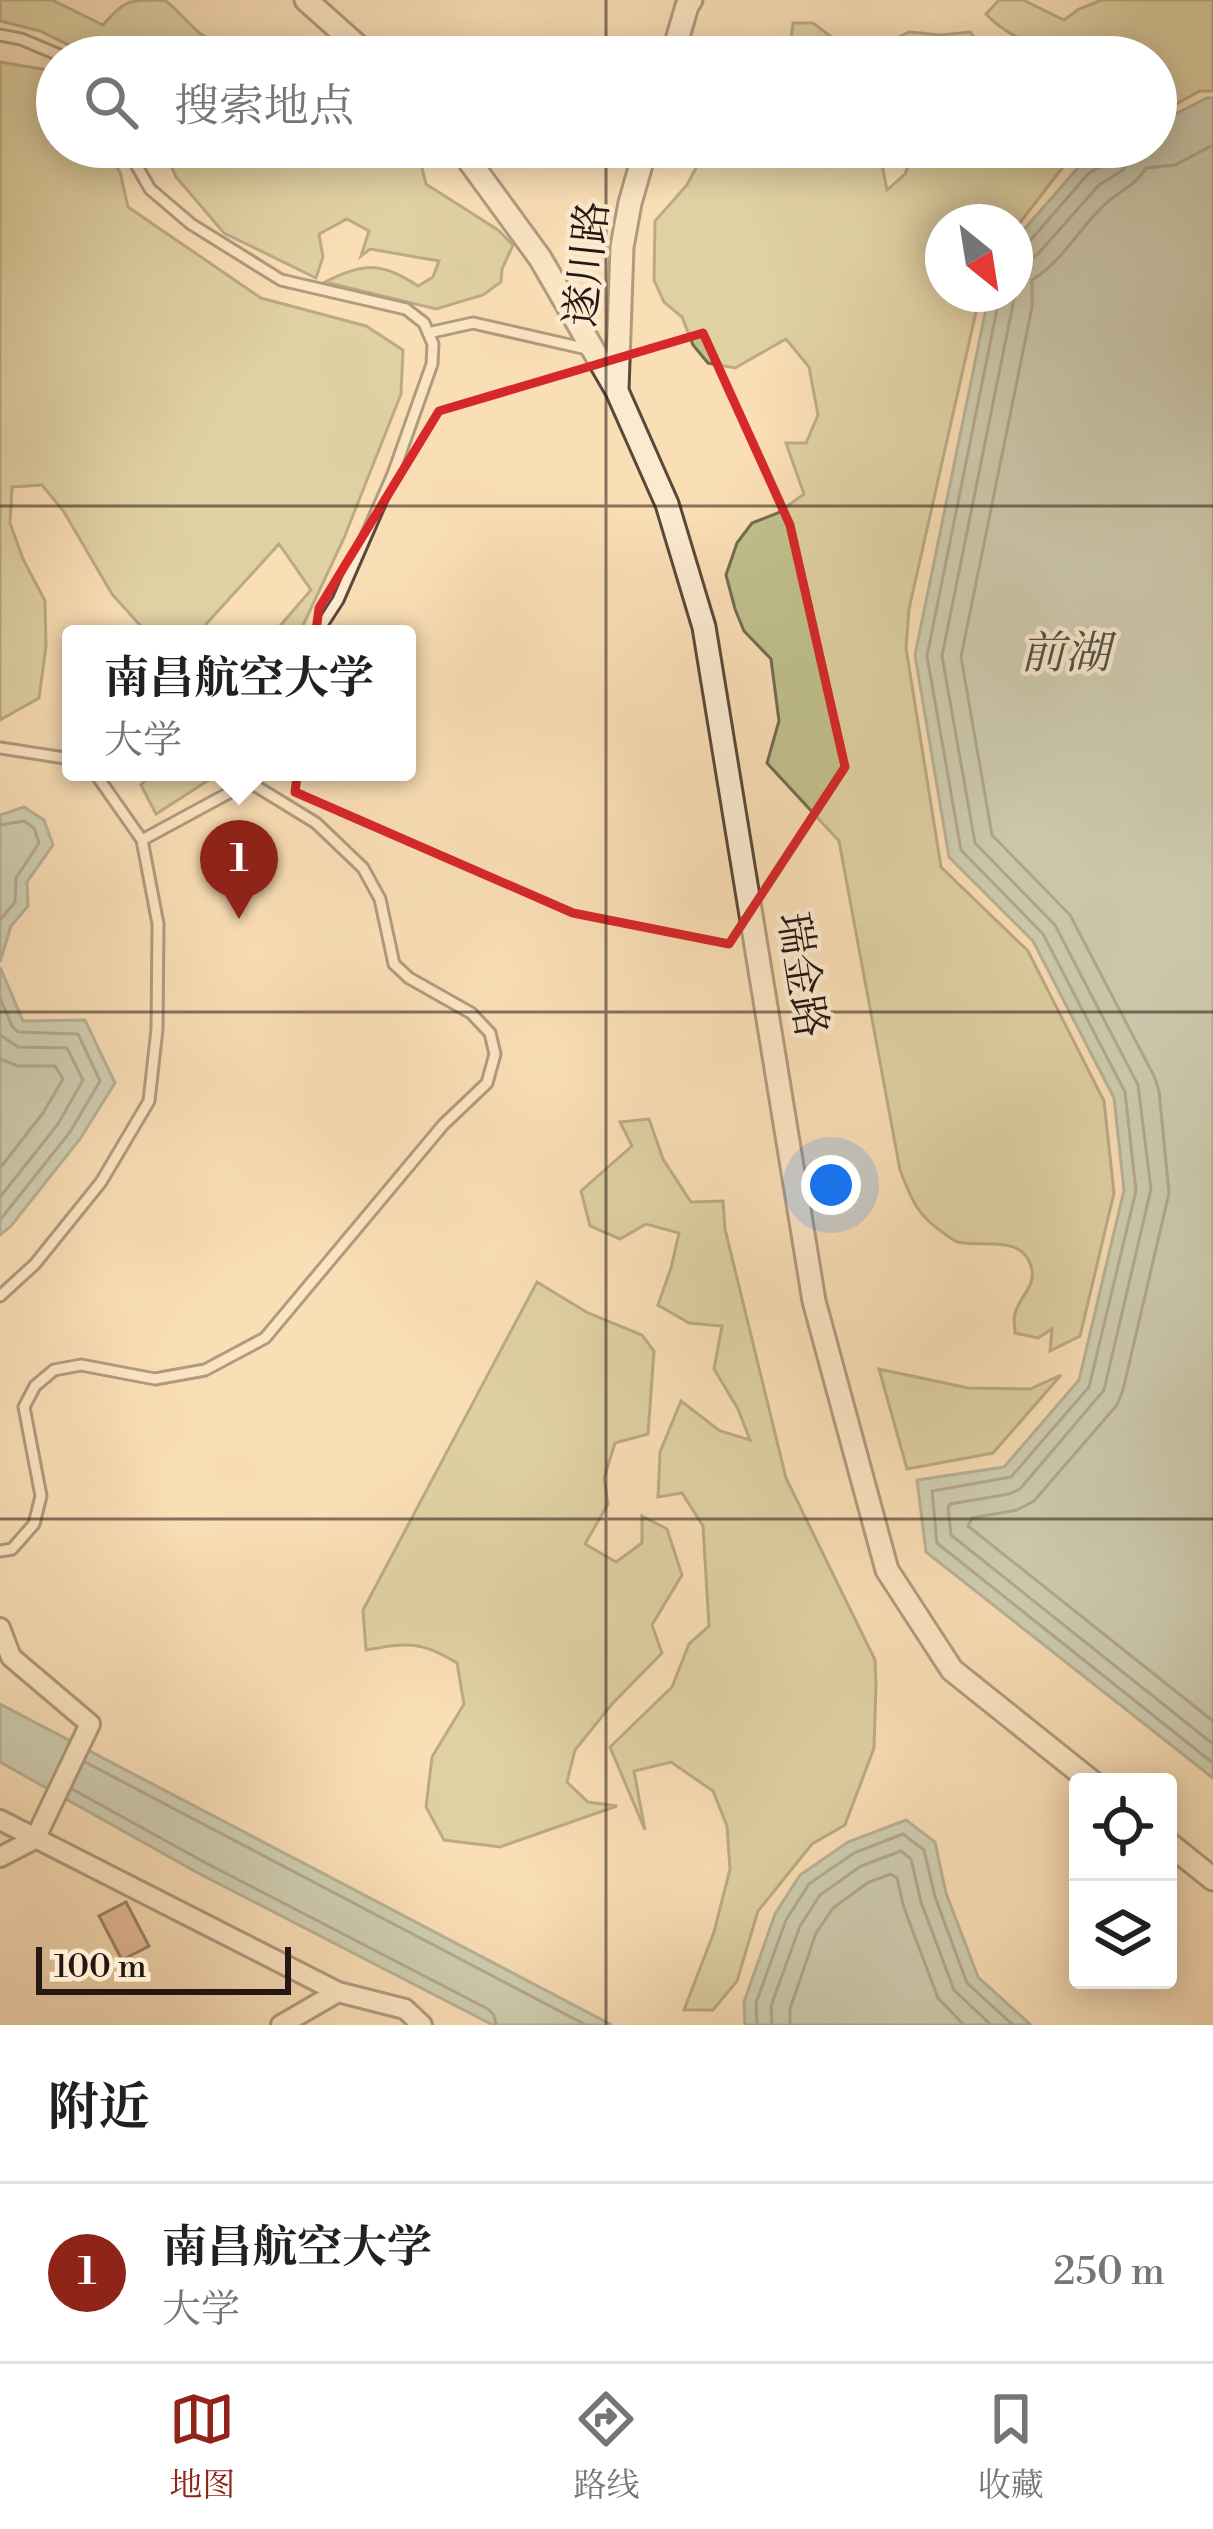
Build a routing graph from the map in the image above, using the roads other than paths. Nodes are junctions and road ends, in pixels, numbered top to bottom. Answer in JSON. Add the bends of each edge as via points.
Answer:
{"nodes":[{"id":1,"x":306,"y":0,"type":"edge"},
{"id":2,"x":692,"y":0,"type":"edge"},
{"id":3,"x":0,"y":35,"type":"edge"},
{"id":4,"x":346,"y":36,"type":"edge"},
{"id":5,"x":679,"y":36,"type":"edge"},
{"id":6,"x":36,"y":45,"type":"edge"},
{"id":7,"x":138,"y":168,"type":"edge"},
{"id":8,"x":474,"y":168,"type":"edge"},
{"id":9,"x":640,"y":168,"type":"edge"},
{"id":10,"x":428,"y":333,"type":"junction"},
{"id":11,"x":593,"y":350,"type":"junction"},
{"id":12,"x":617,"y":391,"type":"junction"},
{"id":13,"x":322,"y":625,"type":"edge"},
{"id":14,"x":0,"y":748,"type":"edge"},
{"id":15,"x":62,"y":758,"type":"edge"},
{"id":16,"x":101,"y":781,"type":"edge"},
{"id":17,"x":242,"y":781,"type":"edge"},
{"id":18,"x":255,"y":781,"type":"edge"},
{"id":19,"x":142,"y":840,"type":"junction"},
{"id":20,"x":0,"y":1296,"type":"edge"},
{"id":21,"x":0,"y":1551,"type":"edge"},
{"id":22,"x":0,"y":1628,"type":"edge"},
{"id":23,"x":1081,"y":1773,"type":"edge"},
{"id":24,"x":0,"y":1820,"type":"edge"},
{"id":25,"x":35,"y":1838,"type":"junction"},
{"id":26,"x":1177,"y":1850,"type":"edge"},
{"id":27,"x":0,"y":1857,"type":"edge"},
{"id":28,"x":1213,"y":1879,"type":"edge"},
{"id":29,"x":338,"y":1992,"type":"junction"},
{"id":30,"x":281,"y":2025,"type":"edge"},
{"id":31,"x":422,"y":2025,"type":"edge"}],
"edges":[{"from":1,"to":4,"type":"street"},
{"from":2,"to":5,"type":"street"},
{"from":3,"to":6,"type":"lane"},
{"from":7,"to":10,"type":"lane","via":[[149,189],[191,224],[280,280],[406,309]]},
{"from":8,"to":11,"type":"street","name":"瑞金路"},
{"from":9,"to":12,"type":"street","name":"遂川路","via":[[622,247]]},
{"from":10,"to":11,"type":"lane","via":[[473,323]]},
{"from":10,"to":13,"type":"lane","via":[[432,364]]},
{"from":11,"to":12,"type":"street","name":"瑞金路"},
{"from":12,"to":23,"type":"street","name":"瑞金路","via":[[667,504],[704,627],[814,1301],[887,1570],[952,1670]]},
{"from":14,"to":15,"type":"lane"},
{"from":16,"to":19,"type":"lane"},
{"from":17,"to":19,"type":"lane"},
{"from":18,"to":21,"type":"lane","via":[[363,868],[380,899],[394,964],[472,1012],[490,1033],[496,1054],[488,1083],[443,1125],[265,1338],[205,1370],[155,1379],[81,1366],[54,1370],[35,1386],[24,1406],[41,1496],[34,1524]]},
{"from":19,"to":20,"type":"lane","via":[[158,924],[149,1101],[101,1182]]},
{"from":22,"to":25,"type":"street","via":[[11,1658],[90,1724]]},
{"from":24,"to":25,"type":"street"},
{"from":25,"to":27,"type":"street"},
{"from":25,"to":29,"type":"street"},
{"from":26,"to":28,"type":"street"},
{"from":29,"to":30,"type":"street"},
{"from":29,"to":31,"type":"street","via":[[405,2008]]}]}
